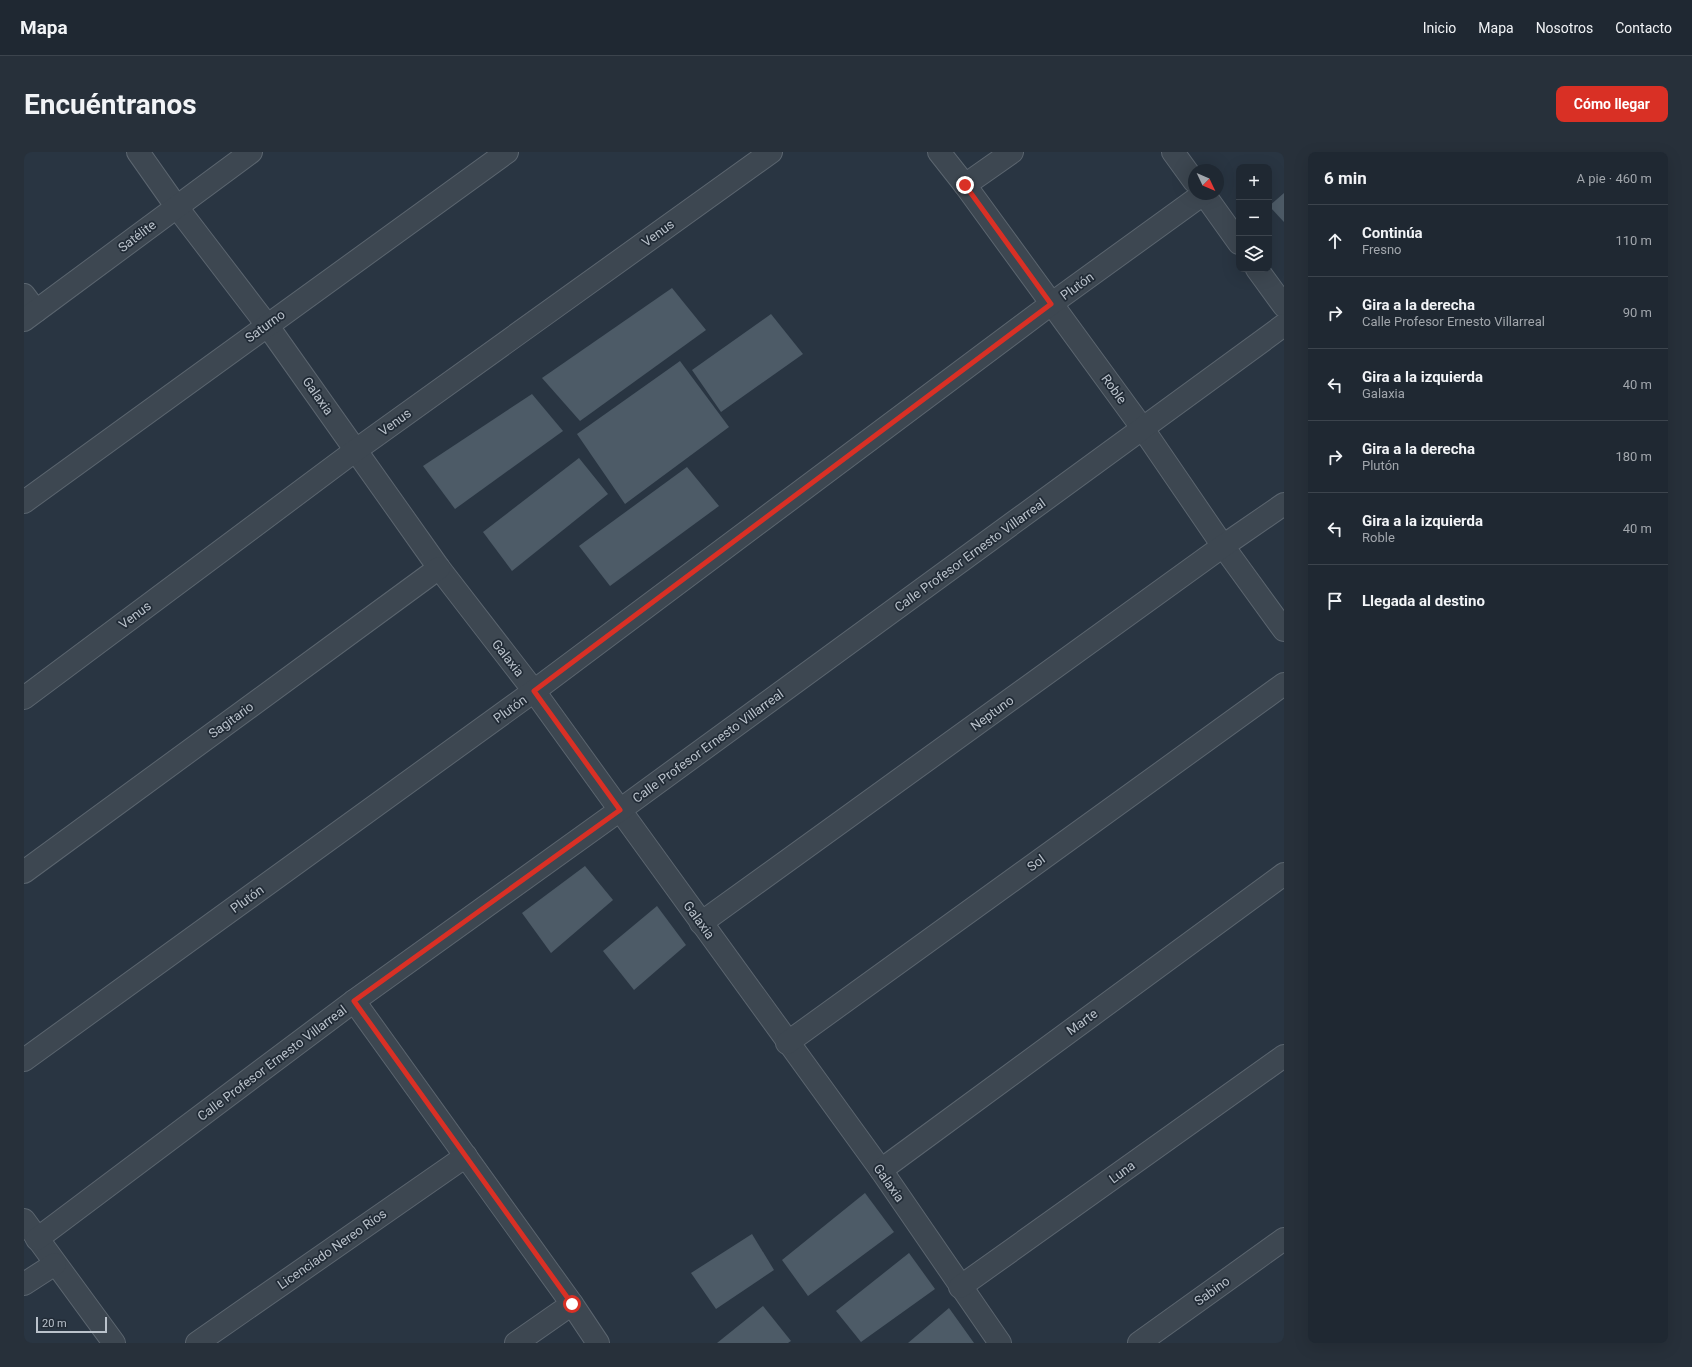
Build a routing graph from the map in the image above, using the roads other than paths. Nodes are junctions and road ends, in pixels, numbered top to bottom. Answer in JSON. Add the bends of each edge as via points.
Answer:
{"nodes":[{"id":1,"x":138,"y":152,"type":"edge"},
{"id":2,"x":251,"y":152,"type":"edge"},
{"id":3,"x":507,"y":152,"type":"edge"},
{"id":4,"x":771,"y":152,"type":"edge"},
{"id":5,"x":939,"y":152,"type":"edge"},
{"id":6,"x":1012,"y":152,"type":"edge"},
{"id":7,"x":1173,"y":152,"type":"edge"},
{"id":8,"x":1188,"y":173,"type":"edge"},
{"id":9,"x":965,"y":185,"type":"junction"},
{"id":10,"x":1195,"y":200,"type":"edge"},
{"id":11,"x":1207,"y":200,"type":"edge"},
{"id":12,"x":176,"y":206,"type":"junction"},
{"id":13,"x":1236,"y":239,"type":"edge"},
{"id":14,"x":1259,"y":272,"type":"edge"},
{"id":15,"x":1051,"y":304,"type":"junction"},
{"id":16,"x":1284,"y":306,"type":"edge"},
{"id":17,"x":28,"y":309,"type":"edge"},
{"id":18,"x":267,"y":325,"type":"junction"},
{"id":19,"x":1284,"y":326,"type":"edge"},
{"id":20,"x":1143,"y":428,"type":"junction"},
{"id":21,"x":356,"y":450,"type":"junction"},
{"id":22,"x":24,"y":502,"type":"edge"},
{"id":23,"x":1284,"y":504,"type":"edge"},
{"id":24,"x":1223,"y":546,"type":"junction"},
{"id":25,"x":439,"y":568,"type":"junction"},
{"id":26,"x":1284,"y":630,"type":"edge"},
{"id":27,"x":1284,"y":684,"type":"edge"},
{"id":28,"x":534,"y":691,"type":"junction"},
{"id":29,"x":24,"y":698,"type":"edge"},
{"id":30,"x":620,"y":810,"type":"junction"},
{"id":31,"x":24,"y":872,"type":"edge"},
{"id":32,"x":1284,"y":874,"type":"edge"},
{"id":33,"x":701,"y":923,"type":"junction"},
{"id":34,"x":354,"y":1001,"type":"junction"},
{"id":35,"x":787,"y":1043,"type":"junction"},
{"id":36,"x":1284,"y":1056,"type":"edge"},
{"id":37,"x":24,"y":1060,"type":"edge"},
{"id":38,"x":466,"y":1156,"type":"junction"},
{"id":39,"x":881,"y":1170,"type":"junction"},
{"id":40,"x":24,"y":1220,"type":"edge"},
{"id":41,"x":38,"y":1239,"type":"junction"},
{"id":42,"x":1284,"y":1239,"type":"edge"},
{"id":43,"x":56,"y":1264,"type":"junction"},
{"id":44,"x":24,"y":1284,"type":"edge"},
{"id":45,"x":960,"y":1287,"type":"junction"},
{"id":46,"x":572,"y":1304,"type":"junction"},
{"id":47,"x":114,"y":1343,"type":"edge"},
{"id":48,"x":197,"y":1343,"type":"edge"},
{"id":49,"x":516,"y":1343,"type":"edge"},
{"id":50,"x":598,"y":1343,"type":"edge"},
{"id":51,"x":1000,"y":1343,"type":"edge"},
{"id":52,"x":1139,"y":1343,"type":"edge"}],
"edges":[{"from":1,"to":12,"type":"street","name":"Galaxia"},
{"from":2,"to":12,"type":"street","name":"Satélite"},
{"from":3,"to":18,"type":"street","name":"Saturno"},
{"from":4,"to":21,"type":"street","name":"Venus"},
{"from":5,"to":9,"type":"street","name":"Roble"},
{"from":6,"to":9,"type":"street"},
{"from":7,"to":8,"type":"street"},
{"from":9,"to":15,"type":"street","name":"Roble"},
{"from":10,"to":15,"type":"street","name":"Plutón"},
{"from":11,"to":13,"type":"street"},
{"from":12,"to":17,"type":"street","name":"Satélite"},
{"from":12,"to":18,"type":"street","name":"Galaxia"},
{"from":14,"to":16,"type":"street"},
{"from":15,"to":20,"type":"street","name":"Roble"},
{"from":15,"to":28,"type":"street","name":"Plutón"},
{"from":18,"to":21,"type":"street","name":"Galaxia"},
{"from":18,"to":22,"type":"street","name":"Saturno"},
{"from":19,"to":20,"type":"street","name":"Calle Profesor Ernesto Villarreal"},
{"from":20,"to":24,"type":"street","name":"Roble"},
{"from":20,"to":30,"type":"street","name":"Calle Profesor Ernesto Villarreal"},
{"from":21,"to":25,"type":"street","name":"Galaxia"},
{"from":21,"to":29,"type":"street","name":"Venus"},
{"from":23,"to":24,"type":"street","name":"Neptuno"},
{"from":24,"to":26,"type":"street","name":"Roble"},
{"from":24,"to":33,"type":"street","name":"Neptuno"},
{"from":25,"to":28,"type":"street","name":"Galaxia"},
{"from":25,"to":31,"type":"street","name":"Sagitario"},
{"from":27,"to":35,"type":"street","name":"Sol"},
{"from":28,"to":30,"type":"street","name":"Galaxia"},
{"from":28,"to":37,"type":"street","name":"Plutón"},
{"from":30,"to":33,"type":"street","name":"Galaxia"},
{"from":30,"to":34,"type":"street","name":"Calle Profesor Ernesto Villarreal"},
{"from":32,"to":39,"type":"street","name":"Marte"},
{"from":33,"to":35,"type":"street","name":"Galaxia"},
{"from":34,"to":38,"type":"street"},
{"from":34,"to":41,"type":"street","name":"Calle Profesor Ernesto Villarreal"},
{"from":35,"to":39,"type":"street","name":"Galaxia"},
{"from":36,"to":45,"type":"street","name":"Luna"},
{"from":38,"to":46,"type":"street"},
{"from":38,"to":48,"type":"street","name":"Licenciado Nereo Ríos"},
{"from":39,"to":45,"type":"street","name":"Galaxia"},
{"from":40,"to":41,"type":"street"},
{"from":41,"to":43,"type":"street"},
{"from":42,"to":52,"type":"street","name":"Sabino"},
{"from":43,"to":44,"type":"street"},
{"from":43,"to":47,"type":"street"},
{"from":45,"to":51,"type":"street","name":"Galaxia"},
{"from":46,"to":49,"type":"street"},
{"from":46,"to":50,"type":"street"}]}
